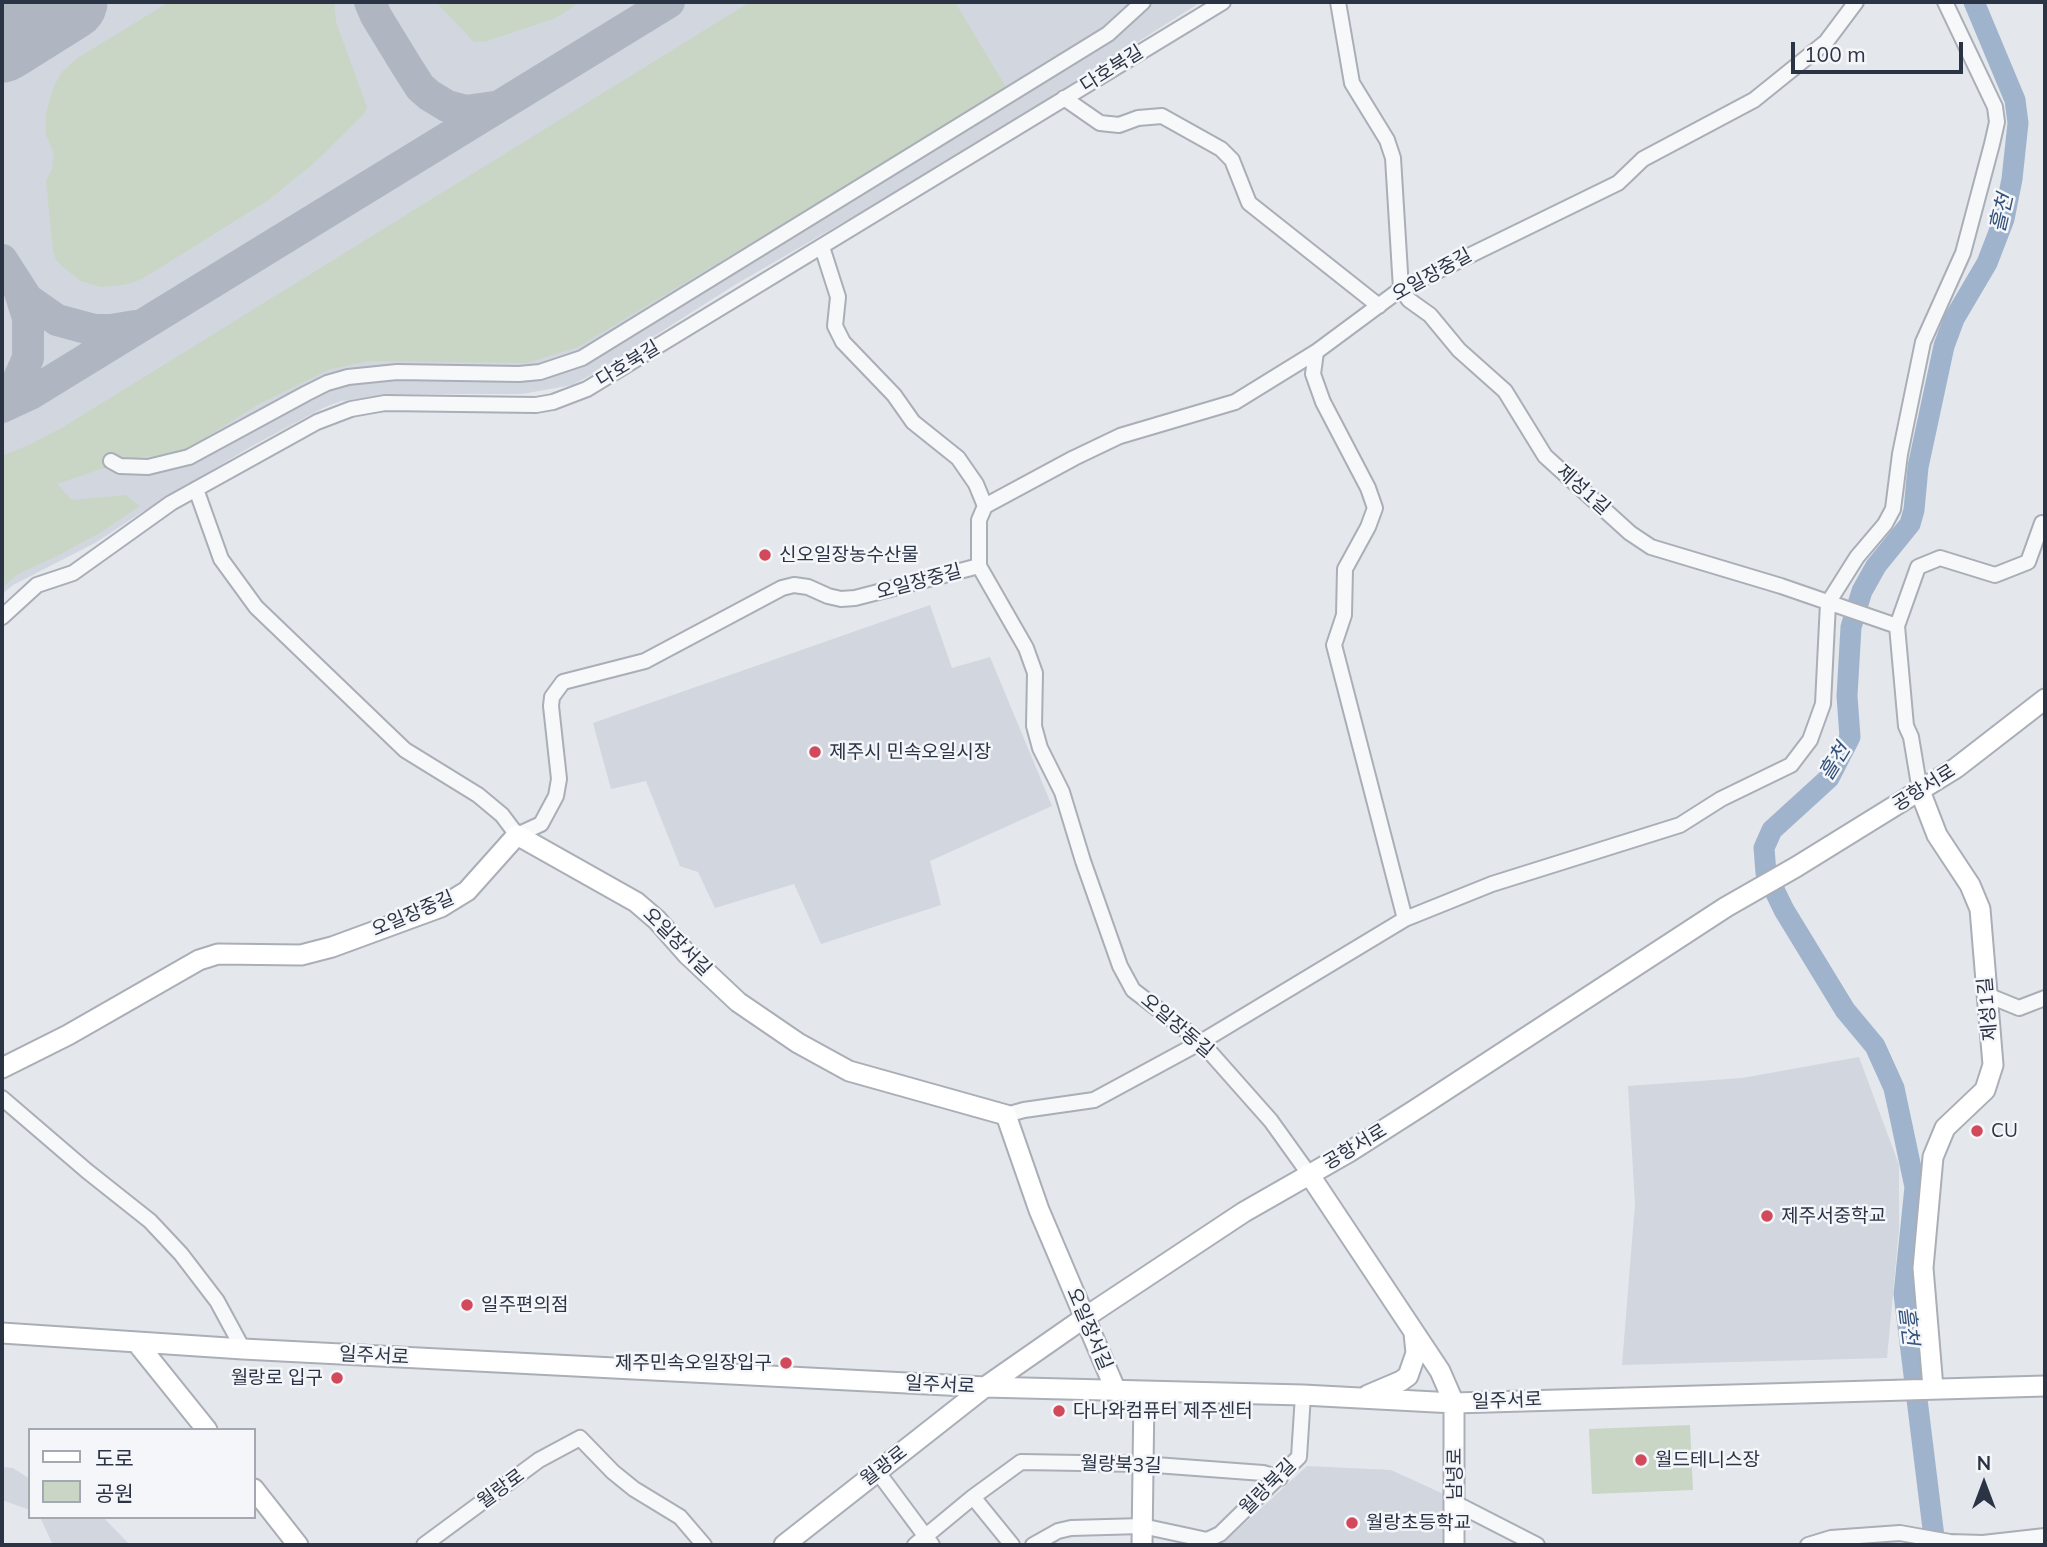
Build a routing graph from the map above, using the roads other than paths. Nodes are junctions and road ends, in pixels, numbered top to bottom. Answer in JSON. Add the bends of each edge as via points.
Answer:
{"nodes":[{"id":1,"x":1143,"y":2,"type":"edge"},
{"id":2,"x":1223,"y":2,"type":"edge"},
{"id":3,"x":1338,"y":2,"type":"edge"},
{"id":4,"x":1856,"y":2,"type":"edge"},
{"id":5,"x":1945,"y":2,"type":"edge"},
{"id":6,"x":1064,"y":98,"type":"junction"},
{"id":7,"x":822,"y":247,"type":"junction"},
{"id":8,"x":1401,"y":289,"type":"junction"},
{"id":9,"x":1379,"y":306,"type":"junction"},
{"id":10,"x":1316,"y":352,"type":"junction"},
{"id":11,"x":111,"y":461,"type":"dead end"},
{"id":12,"x":196,"y":489,"type":"junction"},
{"id":13,"x":985,"y":506,"type":"junction"},
{"id":14,"x":2042,"y":523,"type":"dead end"},
{"id":15,"x":979,"y":566,"type":"junction"},
{"id":16,"x":1828,"y":603,"type":"junction"},
{"id":17,"x":2,"y":617,"type":"edge"},
{"id":18,"x":1897,"y":626,"type":"junction"},
{"id":19,"x":2045,"y":699,"type":"edge"},
{"id":20,"x":1920,"y":791,"type":"junction"},
{"id":21,"x":517,"y":835,"type":"junction"},
{"id":22,"x":1405,"y":919,"type":"junction"},
{"id":23,"x":1987,"y":995,"type":"junction"},
{"id":24,"x":2045,"y":998,"type":"edge"},
{"id":25,"x":1201,"y":1042,"type":"junction"},
{"id":26,"x":2,"y":1069,"type":"edge"},
{"id":27,"x":2,"y":1098,"type":"edge"},
{"id":28,"x":1006,"y":1115,"type":"junction"},
{"id":29,"x":1309,"y":1174,"type":"junction"},
{"id":30,"x":1084,"y":1318,"type":"junction"},
{"id":31,"x":1414,"y":1332,"type":"junction"},
{"id":32,"x":2,"y":1333,"type":"edge"},
{"id":33,"x":137,"y":1343,"type":"junction"},
{"id":34,"x":243,"y":1349,"type":"junction"},
{"id":35,"x":2045,"y":1386,"type":"edge"},
{"id":36,"x":985,"y":1387,"type":"junction"},
{"id":37,"x":1933,"y":1388,"type":"junction"},
{"id":38,"x":1115,"y":1391,"type":"junction"},
{"id":39,"x":1144,"y":1393,"type":"junction"},
{"id":40,"x":1303,"y":1395,"type":"junction"},
{"id":41,"x":1357,"y":1398,"type":"junction"},
{"id":42,"x":1454,"y":1403,"type":"junction"},
{"id":43,"x":205,"y":1428,"type":"edge"},
{"id":44,"x":1142,"y":1464,"type":"junction"},
{"id":45,"x":877,"y":1471,"type":"junction"},
{"id":46,"x":1280,"y":1478,"type":"junction"},
{"id":47,"x":256,"y":1491,"type":"edge"},
{"id":48,"x":973,"y":1497,"type":"junction"},
{"id":49,"x":1455,"y":1503,"type":"junction"},
{"id":50,"x":1142,"y":1536,"type":"edge"},
{"id":51,"x":2045,"y":1536,"type":"edge"},
{"id":52,"x":925,"y":1542,"type":"edge"},
{"id":53,"x":791,"y":1543,"type":"edge"},
{"id":54,"x":299,"y":1545,"type":"edge"},
{"id":55,"x":424,"y":1545,"type":"edge"},
{"id":56,"x":704,"y":1545,"type":"edge"},
{"id":57,"x":1012,"y":1545,"type":"edge"},
{"id":58,"x":1033,"y":1545,"type":"edge"},
{"id":59,"x":1454,"y":1545,"type":"edge"},
{"id":60,"x":1537,"y":1545,"type":"edge"},
{"id":61,"x":1808,"y":1545,"type":"edge"}],
"edges":[{"from":1,"to":11,"type":"street","via":[[1100,39],[582,358],[519,374],[348,377],[307,393],[189,457],[148,467]]},
{"from":2,"to":6,"type":"street","name":"다호북길"},
{"from":3,"to":8,"type":"street","via":[[1352,83],[1393,158]]},
{"from":4,"to":8,"type":"street","name":"오일장중길","via":[[1826,42],[1754,100],[1643,159],[1618,183]]},
{"from":5,"to":16,"type":"street","via":[[1991,97],[1997,122],[1963,253],[1923,342],[1893,509]]},
{"from":6,"to":7,"type":"street","name":"다호북길"},
{"from":6,"to":9,"type":"street","via":[[1100,123],[1119,125],[1161,117],[1221,149],[1232,160],[1249,203]]},
{"from":7,"to":12,"type":"street","name":"다호북길","via":[[587,389],[536,405],[385,403],[351,409],[317,422]]},
{"from":7,"to":13,"type":"street","via":[[838,297],[835,326],[843,342],[914,422],[958,458]]},
{"from":8,"to":9,"type":"street","name":"오일장중길"},
{"from":8,"to":16,"type":"street","name":"제성1길","via":[[1505,391],[1545,456],[1641,541]]},
{"from":9,"to":10,"type":"street","name":"오일장중길"},
{"from":10,"to":13,"type":"street","name":"오일장중길","via":[[1236,402],[1120,436]]},
{"from":10,"to":22,"type":"street","via":[[1313,374],[1323,402],[1375,508],[1345,569],[1344,615],[1334,645]]},
{"from":12,"to":17,"type":"street","name":"다호북길","via":[[73,573],[37,585]]},
{"from":12,"to":21,"type":"street","name":"오일장서길","via":[[221,559],[256,607],[405,750],[478,795]]},
{"from":13,"to":15,"type":"street","name":"오일장중길","via":[[979,520]]},
{"from":14,"to":18,"type":"street","via":[[2028,562],[1995,575],[1940,558],[1918,567]]},
{"from":15,"to":21,"type":"street","name":"오일장중길","via":[[855,598],[841,599],[794,585],[782,588],[645,661],[563,682],[551,706],[559,779],[556,796],[541,824]]},
{"from":15,"to":25,"type":"street","name":"오일장동길","via":[[1026,648],[1035,673],[1034,726],[1040,748],[1062,792],[1120,966],[1133,990]]},
{"from":16,"to":18,"type":"street","name":"제성1길"},
{"from":16,"to":22,"type":"street","via":[[1824,704],[1810,740],[1791,765],[1680,825],[1492,884]]},
{"from":18,"to":20,"type":"street","name":"제성1길","via":[[1906,726]]},
{"from":19,"to":20,"type":"street","name":"공항서로"},
{"from":20,"to":23,"type":"street","name":"제성1길","via":[[1937,835],[1980,909]]},
{"from":20,"to":29,"type":"street","name":"공항서로","via":[[1730,905]]},
{"from":21,"to":26,"type":"street","name":"오일장중길","via":[[467,891],[441,906],[301,955],[218,954],[200,960]]},
{"from":21,"to":28,"type":"street","name":"오일장서길","via":[[636,902],[738,1002],[799,1043],[849,1071]]},
{"from":22,"to":25,"type":"street"},
{"from":23,"to":24,"type":"street","via":[[2019,1008]]},
{"from":23,"to":37,"type":"street","name":"제성1길","via":[[1993,1065],[1985,1090],[1945,1128],[1933,1157],[1923,1268]]},
{"from":25,"to":28,"type":"street","via":[[1094,1100]]},
{"from":25,"to":29,"type":"street","name":"오일장동길","via":[[1271,1121]]},
{"from":27,"to":34,"type":"street","via":[[150,1220],[217,1301]]},
{"from":28,"to":30,"type":"street","name":"오일장서길"},
{"from":29,"to":30,"type":"street","name":"공항서로"},
{"from":29,"to":31,"type":"street","name":"오일장동길"},
{"from":30,"to":36,"type":"street","name":"공항서로"},
{"from":30,"to":38,"type":"street","name":"오일장서길"},
{"from":31,"to":41,"type":"street","via":[[1416,1353],[1408,1376]]},
{"from":31,"to":42,"type":"street","name":"오일장동길","via":[[1440,1371]]},
{"from":32,"to":33,"type":"street","name":"일주서로"},
{"from":33,"to":34,"type":"street","name":"일주서로"},
{"from":33,"to":43,"type":"street"},
{"from":34,"to":36,"type":"street","name":"일주서로"},
{"from":35,"to":37,"type":"street"},
{"from":36,"to":38,"type":"street","name":"일주서로"},
{"from":36,"to":45,"type":"street","name":"월광로"},
{"from":37,"to":42,"type":"street","name":"일주서로"},
{"from":38,"to":39,"type":"street","name":"일주서로"},
{"from":39,"to":40,"type":"street","name":"일주서로"},
{"from":39,"to":44,"type":"street"},
{"from":40,"to":41,"type":"street","name":"일주서로"},
{"from":40,"to":46,"type":"street","name":"월랑북길","via":[[1299,1457]]},
{"from":41,"to":42,"type":"street","name":"일주서로"},
{"from":42,"to":49,"type":"street","name":"남녕로"},
{"from":44,"to":46,"type":"street","name":"월랑북3길"},
{"from":44,"to":48,"type":"street","name":"월랑북3길","via":[[1021,1462]]},
{"from":44,"to":50,"type":"street"},
{"from":45,"to":52,"type":"street","name":"월랑북3길"},
{"from":45,"to":53,"type":"street","name":"월광로"},
{"from":46,"to":50,"type":"street","name":"월랑북길","via":[[1220,1534],[1207,1540]]},
{"from":47,"to":54,"type":"street"},
{"from":48,"to":52,"type":"street","name":"월랑북3길"},
{"from":48,"to":57,"type":"street"},
{"from":49,"to":59,"type":"street","name":"남녕로"},
{"from":49,"to":60,"type":"street"},
{"from":50,"to":58,"type":"street","name":"월랑북길","via":[[1071,1528]]},
{"from":51,"to":61,"type":"street","via":[[1983,1544],[1900,1533],[1831,1538]]},
{"from":55,"to":56,"type":"street","name":"월랑로","via":[[539,1460],[580,1438],[624,1480],[681,1517]]}]}
